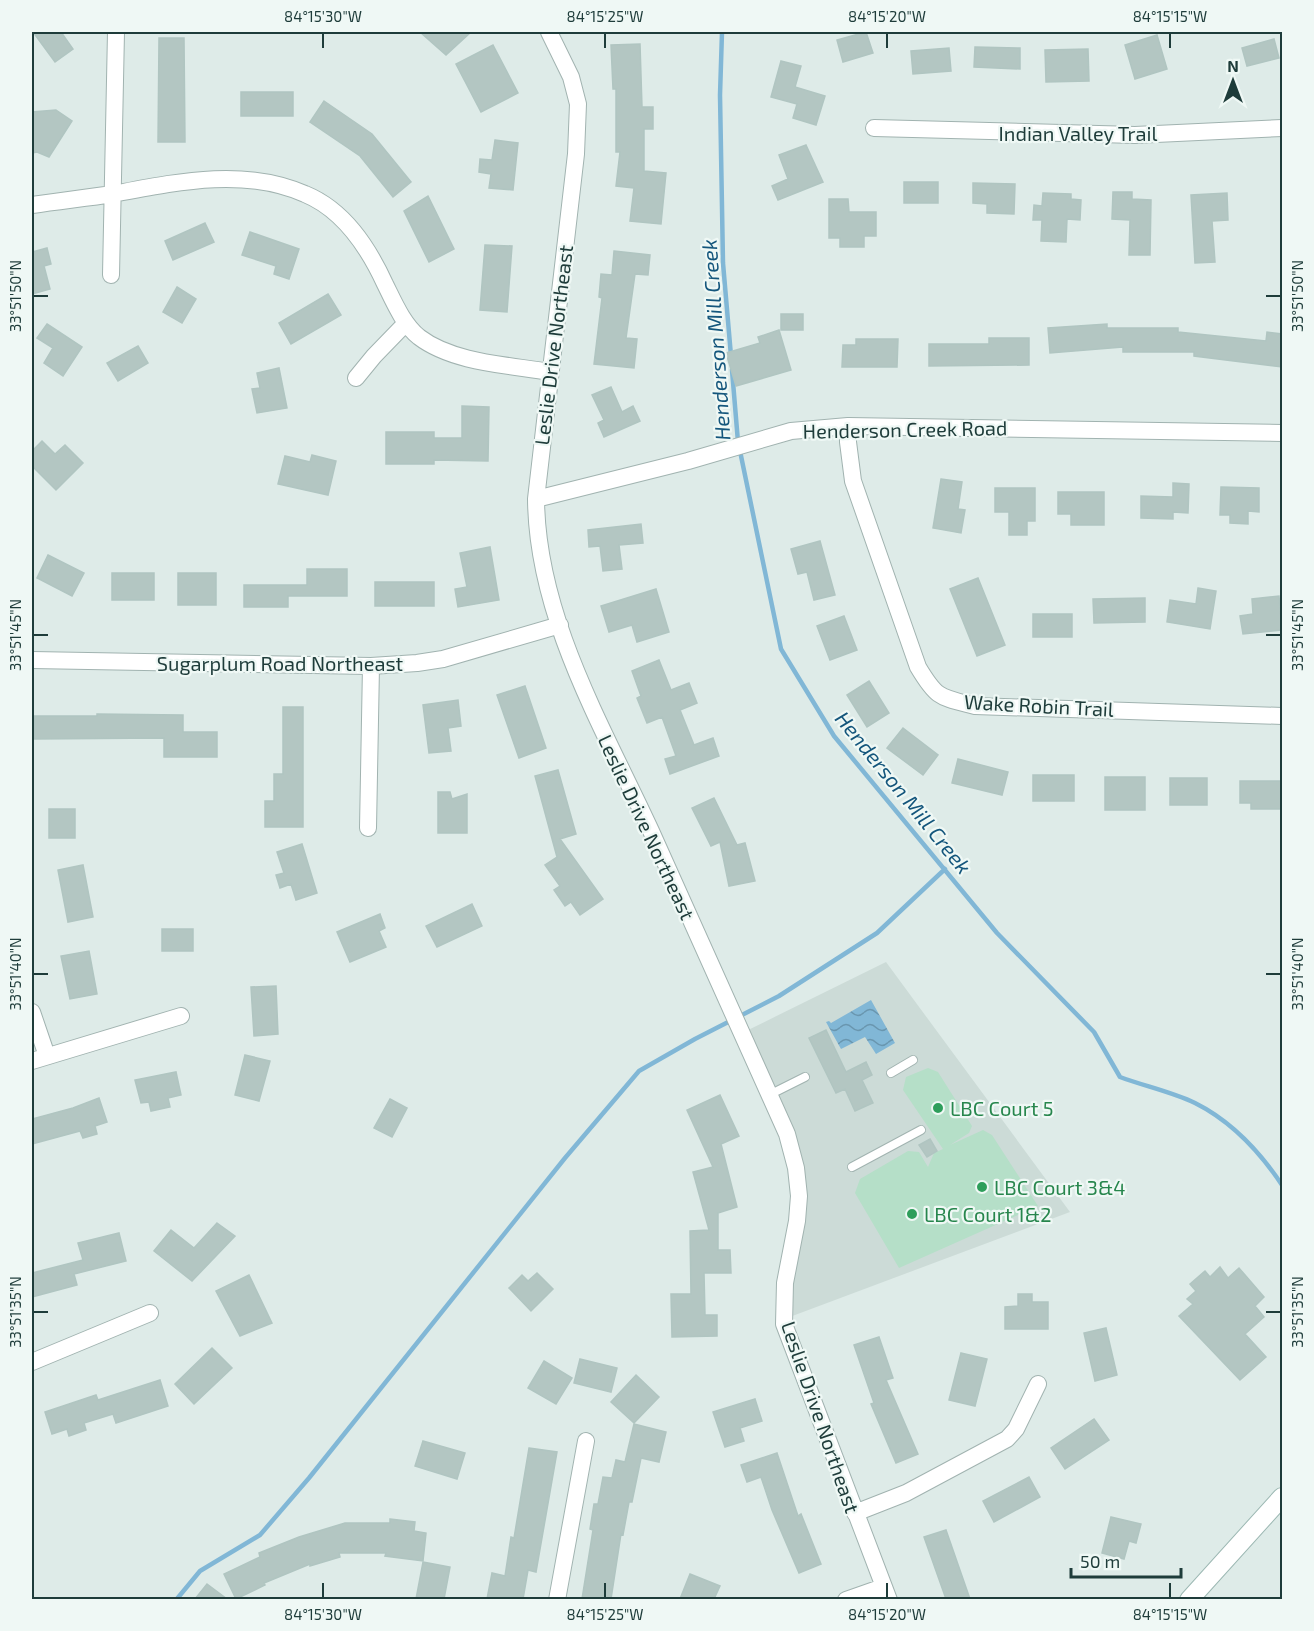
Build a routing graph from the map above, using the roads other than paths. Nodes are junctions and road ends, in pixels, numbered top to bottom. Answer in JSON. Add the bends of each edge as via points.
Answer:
{"nodes":[{"id":1,"x":116,"y":32,"type":"edge"},
{"id":2,"x":549,"y":32,"type":"edge"},
{"id":3,"x":874,"y":128,"type":"dead end"},
{"id":4,"x":1282,"y":128,"type":"edge"},
{"id":5,"x":112,"y":194,"type":"junction"},
{"id":6,"x":32,"y":205,"type":"edge"},
{"id":7,"x":111,"y":275,"type":"dead end"},
{"id":8,"x":406,"y":323,"type":"junction"},
{"id":9,"x":550,"y":372,"type":"junction"},
{"id":10,"x":356,"y":378,"type":"dead end"},
{"id":11,"x":848,"y":426,"type":"junction"},
{"id":12,"x":1282,"y":433,"type":"edge"},
{"id":13,"x":536,"y":499,"type":"junction"},
{"id":14,"x":560,"y":625,"type":"junction"},
{"id":15,"x":32,"y":660,"type":"edge"},
{"id":16,"x":370,"y":666,"type":"junction"},
{"id":17,"x":1282,"y":716,"type":"edge"},
{"id":18,"x":368,"y":828,"type":"dead end"},
{"id":19,"x":32,"y":1012,"type":"edge"},
{"id":20,"x":181,"y":1016,"type":"dead end"},
{"id":21,"x":39,"y":1058,"type":"edge"},
{"id":22,"x":913,"y":1060,"type":"dead end"},
{"id":23,"x":891,"y":1073,"type":"dead end"},
{"id":24,"x":805,"y":1077,"type":"dead end"},
{"id":25,"x":769,"y":1095,"type":"junction"},
{"id":26,"x":921,"y":1130,"type":"dead end"},
{"id":27,"x":852,"y":1167,"type":"dead end"},
{"id":28,"x":150,"y":1313,"type":"dead end"},
{"id":29,"x":32,"y":1362,"type":"edge"},
{"id":30,"x":1038,"y":1384,"type":"dead end"},
{"id":31,"x":586,"y":1441,"type":"dead end"},
{"id":32,"x":1282,"y":1497,"type":"edge"},
{"id":33,"x":855,"y":1513,"type":"junction"},
{"id":34,"x":886,"y":1593,"type":"edge"},
{"id":35,"x":557,"y":1599,"type":"edge"},
{"id":36,"x":846,"y":1599,"type":"edge"},
{"id":37,"x":1189,"y":1599,"type":"edge"}],
"edges":[{"from":1,"to":5,"type":"street"},
{"from":2,"to":9,"type":"street","name":"Leslie Drive Northeast","via":[[571,77],[578,104],[576,154]]},
{"from":3,"to":4,"type":"street","name":"Indian Valley Trail","via":[[1135,135]]},
{"from":5,"to":6,"type":"street"},
{"from":5,"to":7,"type":"street"},
{"from":5,"to":8,"type":"street","via":[[195,179],[250,180],[304,193],[337,213],[348,225],[378,268]]},
{"from":8,"to":9,"type":"street","via":[[419,337],[458,356]]},
{"from":8,"to":10,"type":"street"},
{"from":9,"to":13,"type":"street","name":"Leslie Drive Northeast"},
{"from":11,"to":12,"type":"street","name":"Henderson Creek Road"},
{"from":11,"to":13,"type":"street","name":"Henderson Creek Road","via":[[791,430],[688,461]]},
{"from":11,"to":17,"type":"street","name":"Wake Robin Trail","via":[[853,481],[918,666],[930,687],[942,697],[975,706]]},
{"from":13,"to":14,"type":"street","name":"Leslie Drive Northeast","via":[[542,562]]},
{"from":14,"to":16,"type":"street","name":"Sugarplum Road Northeast","via":[[443,659]]},
{"from":14,"to":25,"type":"street","name":"Leslie Drive Northeast","via":[[592,711]]},
{"from":15,"to":16,"type":"street","name":"Sugarplum Road Northeast"},
{"from":16,"to":18,"type":"street"},
{"from":19,"to":21,"type":"street"},
{"from":20,"to":21,"type":"street"},
{"from":22,"to":23,"type":"lane"},
{"from":24,"to":25,"type":"lane"},
{"from":25,"to":33,"type":"street","name":"Leslie Drive Northeast","via":[[787,1134],[799,1196],[785,1283],[784,1324]]},
{"from":26,"to":27,"type":"lane"},
{"from":28,"to":29,"type":"street"},
{"from":30,"to":33,"type":"street","via":[[1016,1429],[1006,1439],[906,1493]]},
{"from":31,"to":35,"type":"street"},
{"from":32,"to":37,"type":"street"},
{"from":33,"to":34,"type":"street","name":"Leslie Drive Northeast"},
{"from":34,"to":36,"type":"street"}]}
